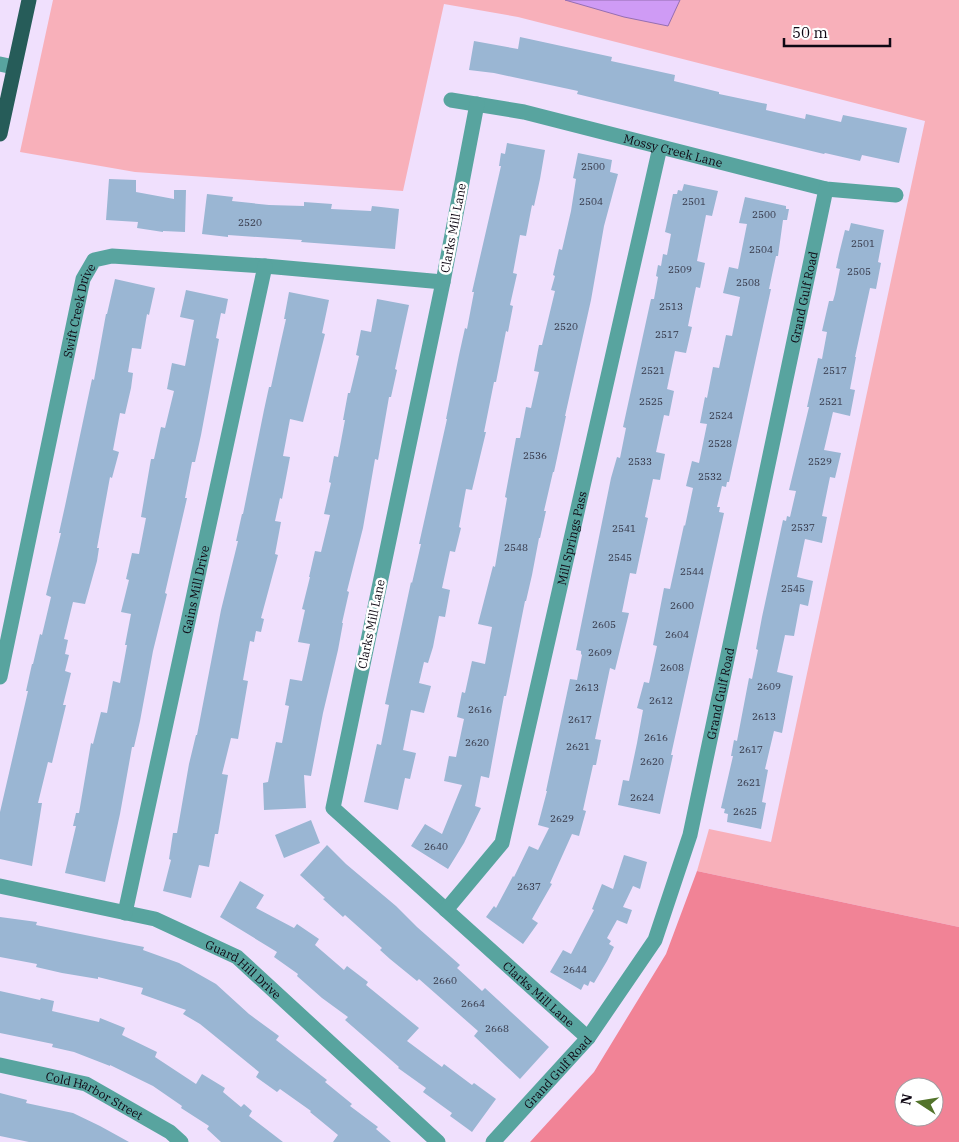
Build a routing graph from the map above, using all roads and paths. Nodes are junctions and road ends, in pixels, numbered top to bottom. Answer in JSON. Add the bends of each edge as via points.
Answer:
{"nodes":[{"id":1,"x":29,"y":0,"type":"edge"},
{"id":2,"x":7,"y":65,"type":"edge"},
{"id":3,"x":450,"y":100,"type":"dead end"},
{"id":4,"x":477,"y":104,"type":"junction"},
{"id":5,"x":0,"y":134,"type":"edge"},
{"id":6,"x":660,"y":147,"type":"junction"},
{"id":7,"x":826,"y":189,"type":"junction"},
{"id":8,"x":896,"y":194,"type":"dead end"},
{"id":9,"x":265,"y":266,"type":"junction"},
{"id":10,"x":443,"y":282,"type":"junction"},
{"id":11,"x":2,"y":654,"type":"edge"},
{"id":12,"x":0,"y":677,"type":"edge"},
{"id":13,"x":0,"y":886,"type":"edge"},
{"id":14,"x":446,"y":910,"type":"junction"},
{"id":15,"x":125,"y":913,"type":"junction"},
{"id":16,"x":588,"y":1038,"type":"junction"},
{"id":17,"x":0,"y":1065,"type":"edge"},
{"id":18,"x":181,"y":1142,"type":"edge"},
{"id":19,"x":438,"y":1142,"type":"edge"},
{"id":20,"x":493,"y":1142,"type":"edge"}],
"edges":[{"from":1,"to":2,"type":"main road"},
{"from":2,"to":5,"type":"main road"},
{"from":3,"to":4,"type":"street","name":"Mossy Creek Lane"},
{"from":4,"to":6,"type":"street","name":"Mossy Creek Lane","via":[[524,112]]},
{"from":4,"to":10,"type":"street","name":"Clarks Mill Lane"},
{"from":6,"to":7,"type":"street","name":"Mossy Creek Lane"},
{"from":6,"to":14,"type":"street","name":"Mill Springs Pass","via":[[502,842]]},
{"from":7,"to":8,"type":"street","name":"Mossy Creek Lane"},
{"from":7,"to":16,"type":"street","name":"Grand Gulf Road","via":[[690,835],[655,940]]},
{"from":9,"to":10,"type":"street","name":"Swift Creek Drive"},
{"from":9,"to":11,"type":"street","name":"Swift Creek Drive","via":[[112,256],[94,260],[83,279]]},
{"from":9,"to":15,"type":"street","name":"Gains Mill Drive"},
{"from":10,"to":14,"type":"street","name":"Clarks Mill Lane","via":[[333,808]]},
{"from":11,"to":12,"type":"street","name":"Swift Creek Drive"},
{"from":13,"to":15,"type":"street","name":"Guard Hill Drive"},
{"from":14,"to":16,"type":"street","name":"Clarks Mill Lane"},
{"from":15,"to":19,"type":"street","name":"Guard Hill Drive","via":[[155,919],[236,957]]},
{"from":16,"to":20,"type":"street","name":"Grand Gulf Road"},
{"from":17,"to":18,"type":"street","name":"Cold Harbor Street","via":[[86,1084],[170,1132]]}]}
